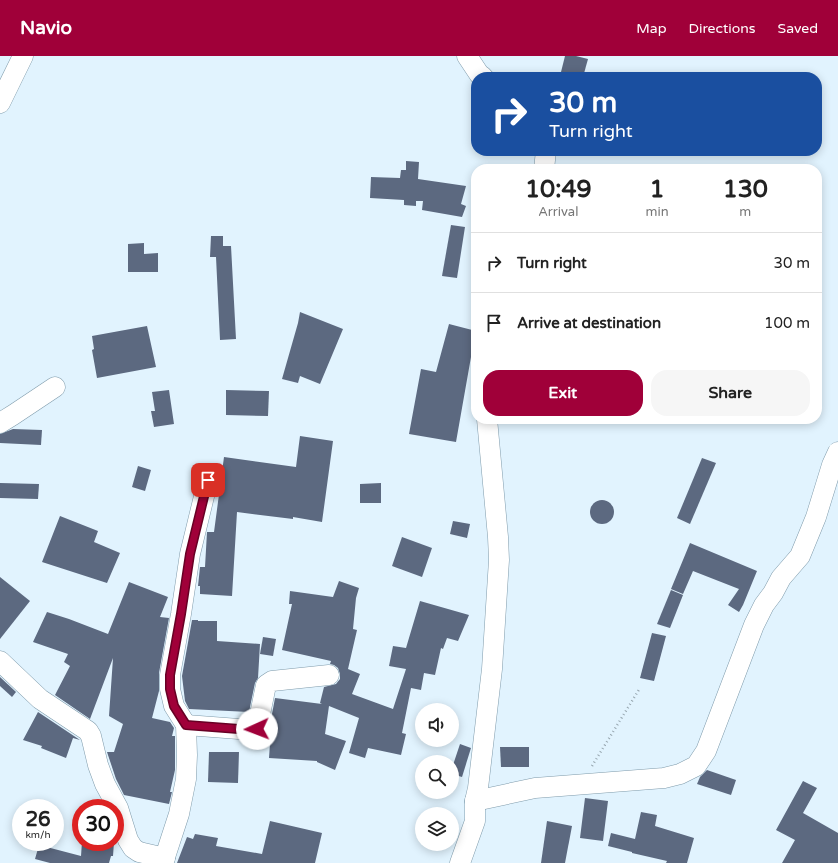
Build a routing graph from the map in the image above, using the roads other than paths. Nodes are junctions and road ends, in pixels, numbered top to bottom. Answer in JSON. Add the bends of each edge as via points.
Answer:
{"nodes":[{"id":1,"x":23,"y":56,"type":"edge"},
{"id":2,"x":467,"y":56,"type":"edge"},
{"id":3,"x":478,"y":72,"type":"edge"},
{"id":4,"x":0,"y":104,"type":"edge"},
{"id":5,"x":55,"y":387,"type":"dead end"},
{"id":6,"x":0,"y":423,"type":"edge"},
{"id":7,"x":487,"y":424,"type":"edge"},
{"id":8,"x":838,"y":452,"type":"edge"},
{"id":9,"x":208,"y":480,"type":"dead end"},
{"id":10,"x":0,"y":661,"type":"edge"},
{"id":11,"x":329,"y":675,"type":"dead end"},
{"id":12,"x":186,"y":725,"type":"junction"},
{"id":13,"x":475,"y":801,"type":"junction"},
{"id":14,"x":164,"y":861,"type":"edge"},
{"id":15,"x":460,"y":863,"type":"edge"}],
"edges":[{"from":1,"to":4,"type":"street"},
{"from":2,"to":3,"type":"street"},
{"from":5,"to":6,"type":"street"},
{"from":7,"to":13,"type":"street","via":[[499,560],[492,669]]},
{"from":8,"to":13,"type":"street","via":[[800,556],[781,578],[754,625],[706,752],[696,766],[664,778],[535,788]]},
{"from":9,"to":12,"type":"street","via":[[190,554],[170,675],[174,706]]},
{"from":10,"to":14,"type":"street","via":[[40,699],[88,731],[98,765],[118,808],[128,840],[139,852]]},
{"from":11,"to":12,"type":"street","via":[[272,681],[266,685],[257,729]]},
{"from":12,"to":14,"type":"street","via":[[186,779],[179,814]]},
{"from":13,"to":15,"type":"street","via":[[475,821]]}]}
